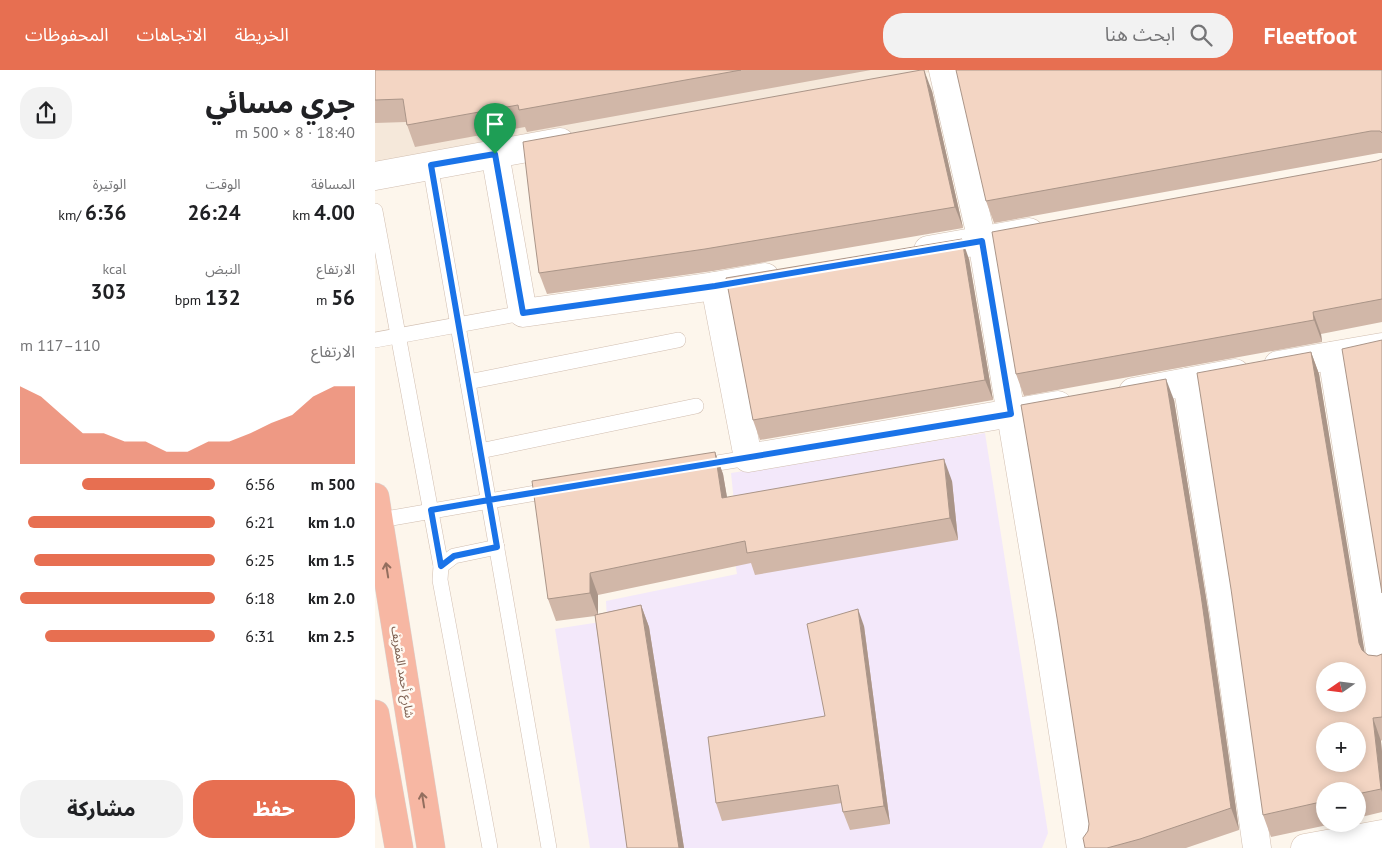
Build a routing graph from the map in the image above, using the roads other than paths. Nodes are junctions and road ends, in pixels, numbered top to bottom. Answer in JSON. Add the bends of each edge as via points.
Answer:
{"nodes":[{"id":1,"x":942,"y":72,"type":"edge"},
{"id":2,"x":583,"y":138,"type":"edge"},
{"id":3,"x":495,"y":154,"type":"junction"},
{"id":4,"x":431,"y":165,"type":"junction"},
{"id":5,"x":375,"y":176,"type":"edge"},
{"id":6,"x":375,"y":211,"type":"edge"},
{"id":7,"x":1051,"y":228,"type":"edge"},
{"id":8,"x":982,"y":241,"type":"junction"},
{"id":9,"x":906,"y":254,"type":"edge"},
{"id":10,"x":791,"y":273,"type":"edge"},
{"id":11,"x":715,"y":286,"type":"junction"},
{"id":12,"x":523,"y":313,"type":"junction"},
{"id":13,"x":458,"y":324,"type":"junction"},
{"id":14,"x":398,"y":335,"type":"junction"},
{"id":15,"x":375,"y":340,"type":"edge"},
{"id":16,"x":678,"y":340,"type":"dead end"},
{"id":17,"x":1382,"y":347,"type":"edge"},
{"id":18,"x":1332,"y":356,"type":"junction"},
{"id":19,"x":468,"y":382,"type":"junction"},
{"id":20,"x":1187,"y":382,"type":"junction"},
{"id":21,"x":1109,"y":396,"type":"edge"},
{"id":22,"x":1080,"y":401,"type":"edge"},
{"id":23,"x":696,"y":406,"type":"dead end"},
{"id":24,"x":1011,"y":414,"type":"junction"},
{"id":25,"x":480,"y":451,"type":"junction"},
{"id":26,"x":748,"y":458,"type":"junction"},
{"id":27,"x":681,"y":469,"type":"edge"},
{"id":28,"x":565,"y":488,"type":"edge"},
{"id":29,"x":489,"y":500,"type":"junction"},
{"id":30,"x":377,"y":508,"type":"edge"},
{"id":31,"x":431,"y":510,"type":"junction"},
{"id":32,"x":497,"y":547,"type":"junction"},
{"id":33,"x":441,"y":566,"type":"junction"},
{"id":34,"x":384,"y":608,"type":"edge"},
{"id":35,"x":1382,"y":663,"type":"edge"},
{"id":36,"x":375,"y":714,"type":"edge"},
{"id":37,"x":1382,"y":834,"type":"edge"},
{"id":38,"x":399,"y":848,"type":"edge"},
{"id":39,"x":431,"y":848,"type":"edge"},
{"id":40,"x":490,"y":848,"type":"edge"},
{"id":41,"x":549,"y":848,"type":"edge"},
{"id":42,"x":1081,"y":848,"type":"edge"},
{"id":43,"x":1257,"y":848,"type":"edge"},
{"id":44,"x":1305,"y":848,"type":"edge"}],
"edges":[{"from":1,"to":8,"type":"street"},
{"from":2,"to":3,"type":"street"},
{"from":3,"to":4,"type":"street"},
{"from":3,"to":12,"type":"street"},
{"from":4,"to":5,"type":"street"},
{"from":4,"to":13,"type":"lane"},
{"from":6,"to":14,"type":"lane"},
{"from":7,"to":8,"type":"street"},
{"from":8,"to":9,"type":"street"},
{"from":8,"to":24,"type":"street"},
{"from":10,"to":11,"type":"street"},
{"from":11,"to":12,"type":"street"},
{"from":11,"to":26,"type":"street"},
{"from":12,"to":13,"type":"lane"},
{"from":13,"to":14,"type":"lane"},
{"from":13,"to":19,"type":"lane"},
{"from":14,"to":15,"type":"lane"},
{"from":14,"to":31,"type":"lane"},
{"from":16,"to":19,"type":"lane"},
{"from":17,"to":18,"type":"street"},
{"from":18,"to":20,"type":"street"},
{"from":18,"to":35,"type":"street"},
{"from":19,"to":25,"type":"lane"},
{"from":20,"to":21,"type":"street"},
{"from":20,"to":43,"type":"street"},
{"from":22,"to":24,"type":"street"},
{"from":23,"to":25,"type":"lane"},
{"from":24,"to":26,"type":"street"},
{"from":24,"to":42,"type":"street"},
{"from":25,"to":29,"type":"lane"},
{"from":26,"to":27,"type":"lane"},
{"from":28,"to":29,"type":"lane"},
{"from":29,"to":31,"type":"lane"},
{"from":29,"to":32,"type":"lane"},
{"from":30,"to":31,"type":"lane"},
{"from":34,"to":30,"type":"highway","name":"شارع أحمد المقريف","one_way":true},
{"from":31,"to":33,"type":"lane"},
{"from":32,"to":33,"type":"lane","via":[[454,556]]},
{"from":32,"to":41,"type":"lane"},
{"from":33,"to":40,"type":"lane","via":[[440,580]]},
{"from":39,"to":34,"type":"highway","name":"شارع أحمد المقريف","one_way":true},
{"from":36,"to":38,"type":"highway"},
{"from":37,"to":44,"type":"street"}]}
